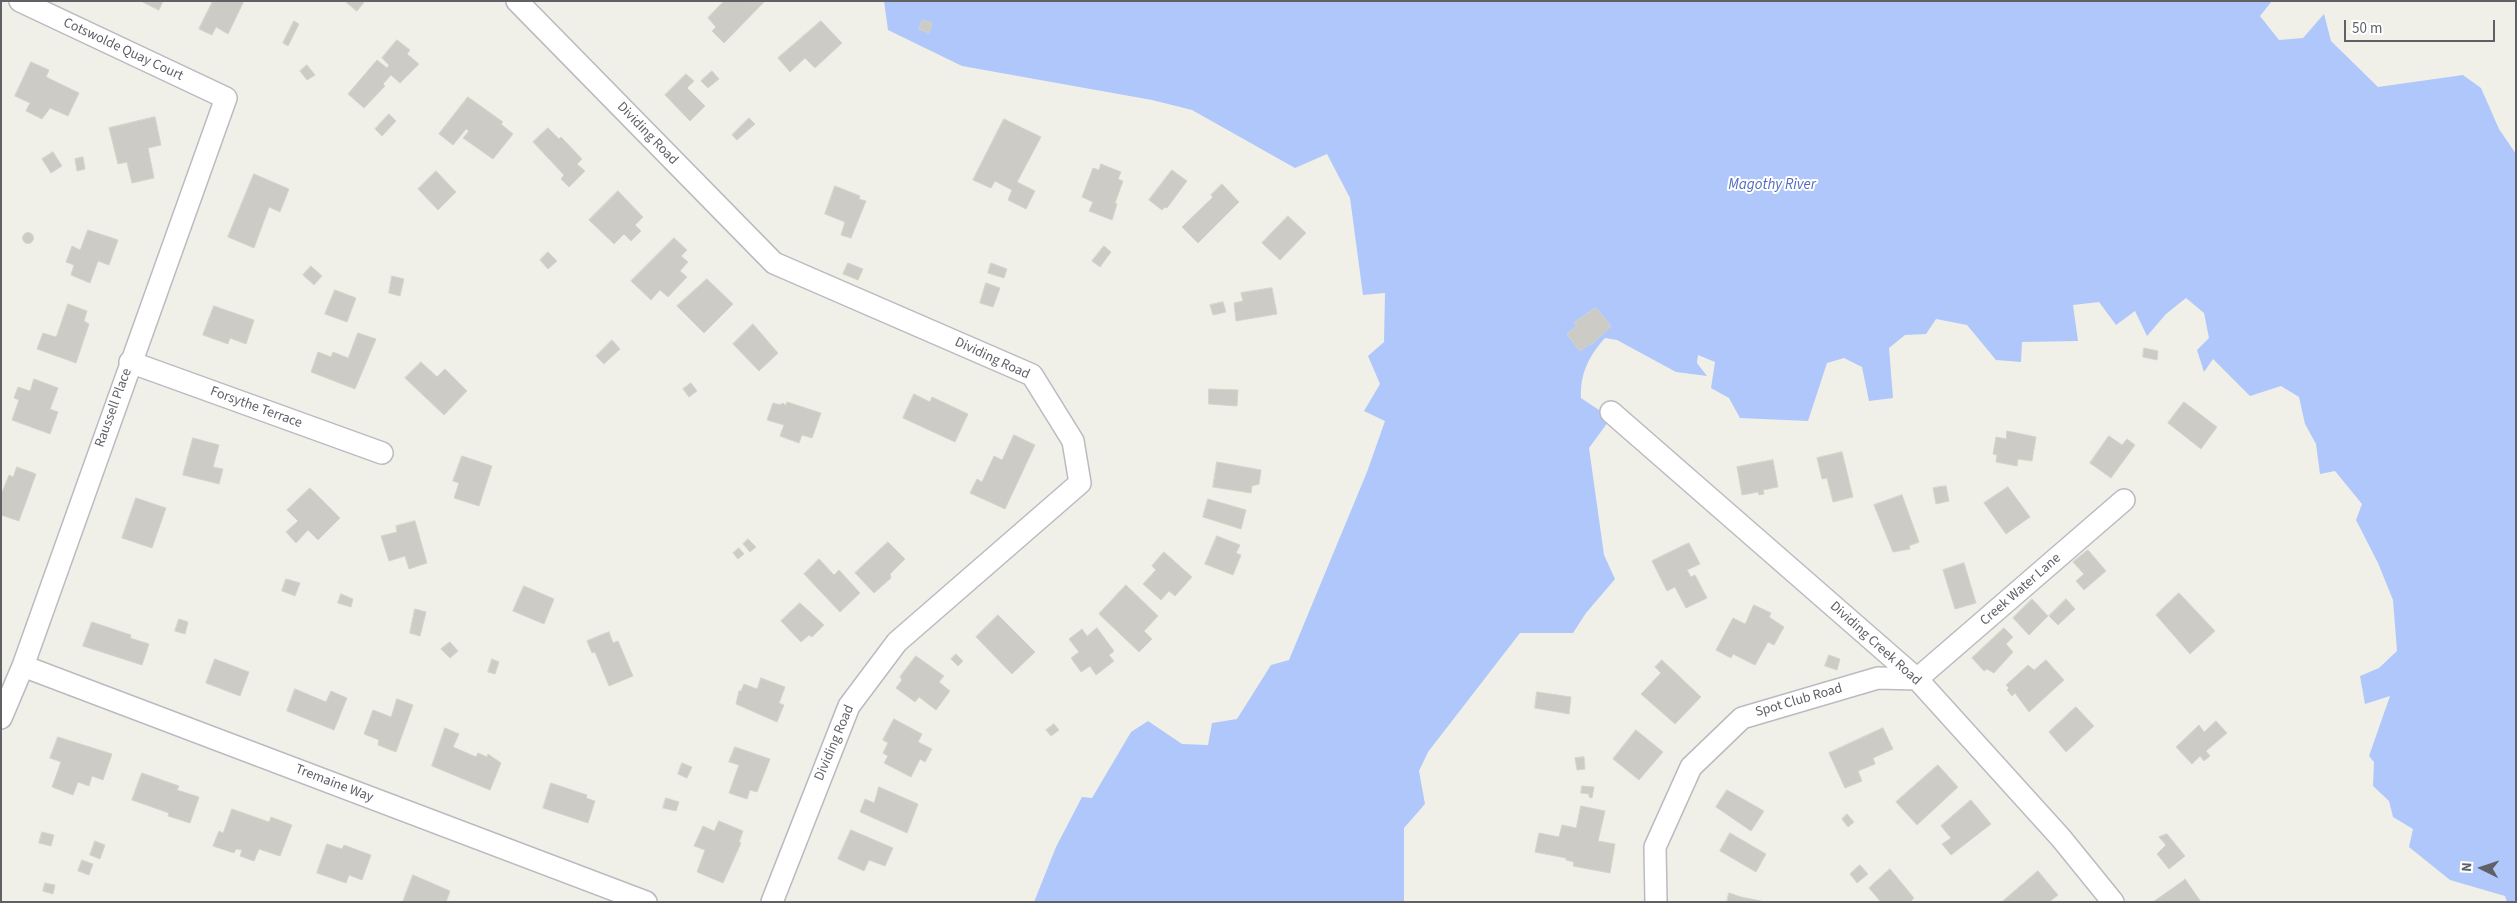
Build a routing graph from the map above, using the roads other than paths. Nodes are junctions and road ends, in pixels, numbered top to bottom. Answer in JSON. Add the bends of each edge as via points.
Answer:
{"nodes":[{"id":1,"x":20,"y":1,"type":"edge"},
{"id":2,"x":516,"y":1,"type":"edge"},
{"id":3,"x":226,"y":98,"type":"joint"},
{"id":4,"x":130,"y":362,"type":"junction"},
{"id":5,"x":1611,"y":412,"type":"dead end"},
{"id":6,"x":382,"y":453,"type":"dead end"},
{"id":7,"x":2124,"y":500,"type":"dead end"},
{"id":8,"x":23,"y":666,"type":"junction"},
{"id":9,"x":1917,"y":679,"type":"junction"},
{"id":10,"x":1,"y":718,"type":"edge"},
{"id":11,"x":646,"y":902,"type":"edge"},
{"id":12,"x":772,"y":902,"type":"edge"},
{"id":13,"x":1656,"y":902,"type":"edge"},
{"id":14,"x":2113,"y":902,"type":"edge"}],
"edges":[{"from":1,"to":3,"type":"street","name":"Cotswolde Quay Court"},
{"from":2,"to":12,"type":"street","name":"Dividing Road","via":[[774,263],[1032,374],[1073,441],[1080,483],[897,642],[849,706]]},
{"from":3,"to":4,"type":"street","name":"Raussell Place"},
{"from":4,"to":6,"type":"street","name":"Forsythe Terrace"},
{"from":4,"to":8,"type":"street","name":"Raussell Place"},
{"from":5,"to":9,"type":"street","name":"Dividing Creek Road"},
{"from":7,"to":9,"type":"street","name":"Creek Water Lane"},
{"from":8,"to":10,"type":"street","name":"Raussell Place"},
{"from":8,"to":11,"type":"street","name":"Tremaine Way"},
{"from":9,"to":13,"type":"street","name":"Spot Club Road","via":[[1878,678],[1742,718],[1691,767],[1655,847]]},
{"from":9,"to":14,"type":"street","name":"Dividing Creek Road","via":[[2061,838]]}]}
